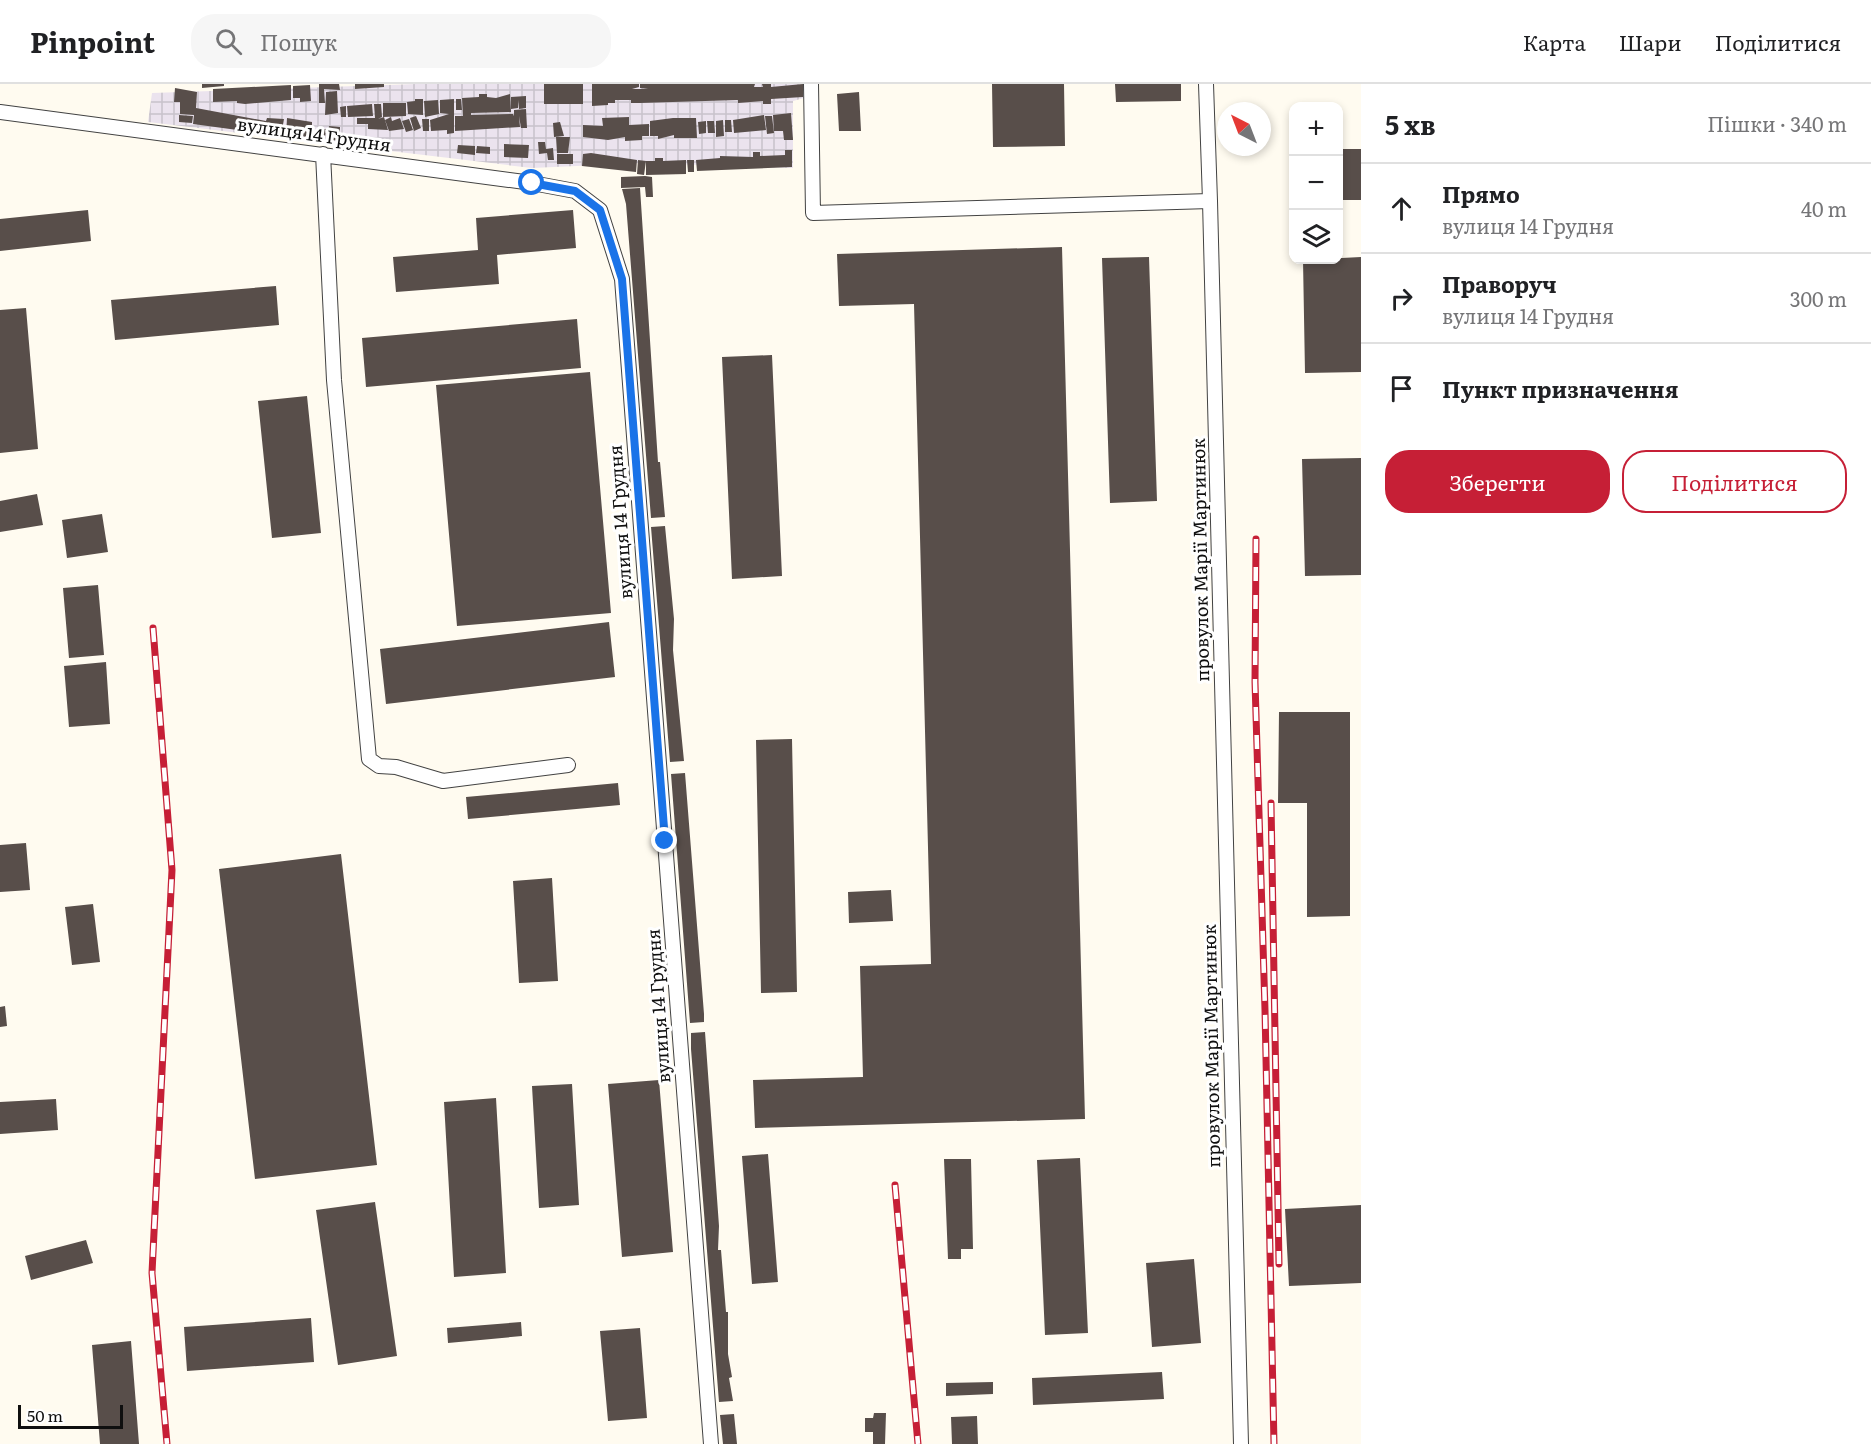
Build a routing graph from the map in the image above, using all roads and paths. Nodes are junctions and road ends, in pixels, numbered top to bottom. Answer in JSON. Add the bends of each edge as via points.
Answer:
{"nodes":[{"id":1,"x":812,"y":84,"type":"edge"},
{"id":2,"x":1206,"y":84,"type":"edge"},
{"id":3,"x":0,"y":112,"type":"edge"},
{"id":4,"x":322,"y":154,"type":"junction"},
{"id":5,"x":1210,"y":201,"type":"junction"},
{"id":6,"x":568,"y":765,"type":"dead end"},
{"id":7,"x":711,"y":1444,"type":"edge"},
{"id":8,"x":1241,"y":1444,"type":"edge"}],
"edges":[{"from":1,"to":5,"type":"street","via":[[813,213]]},
{"from":2,"to":5,"type":"street","name":"провулок Марії Мартинюк"},
{"from":3,"to":4,"type":"street","name":"вулиця 14 Грудня"},
{"from":4,"to":6,"type":"street","via":[[333,380],[369,759],[379,766],[443,781]]},
{"from":4,"to":7,"type":"street","name":"вулиця 14 Грудня","via":[[575,191],[600,210],[622,279]]},
{"from":5,"to":8,"type":"street","name":"провулок Марії Мартинюк"}]}
